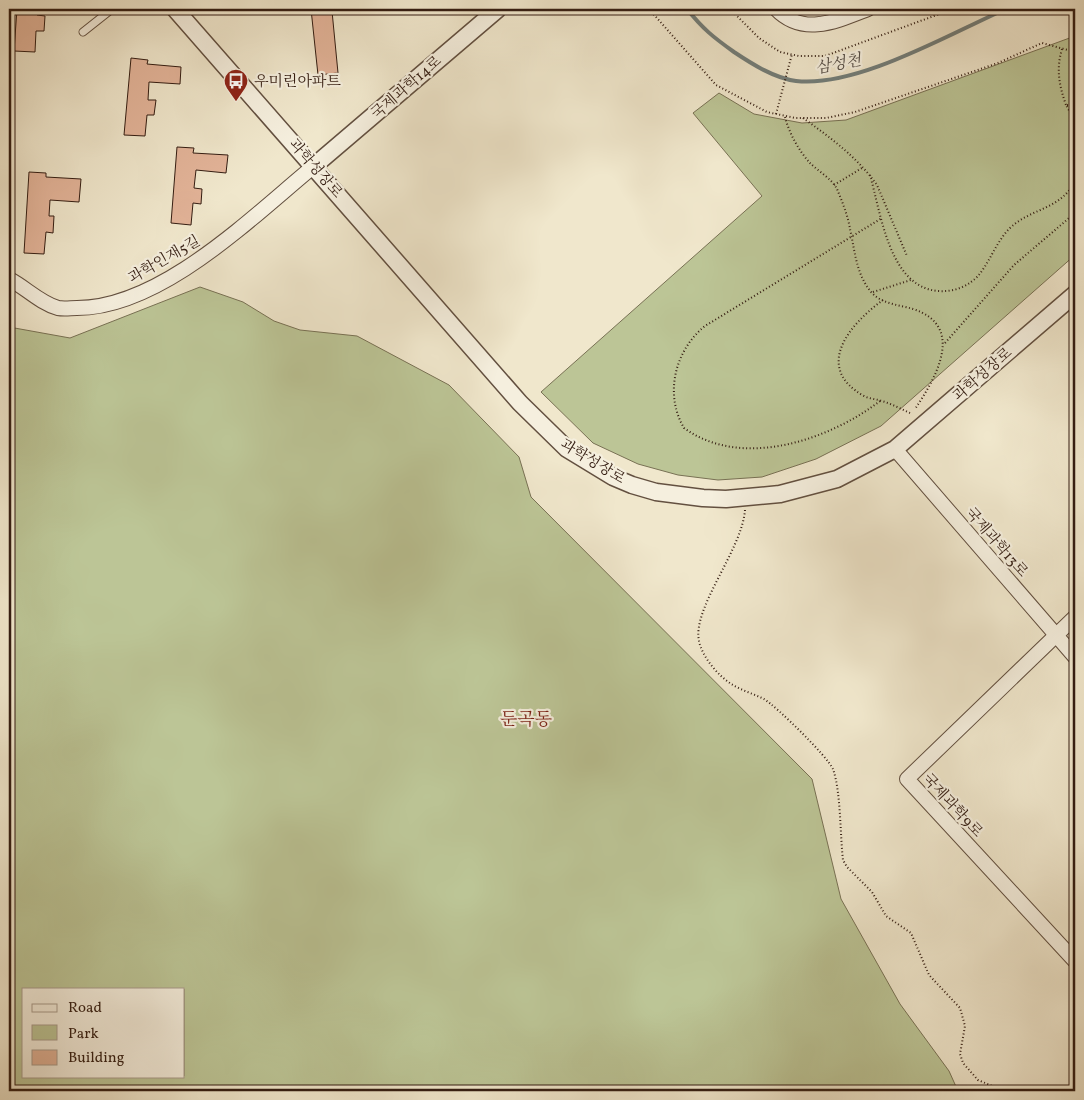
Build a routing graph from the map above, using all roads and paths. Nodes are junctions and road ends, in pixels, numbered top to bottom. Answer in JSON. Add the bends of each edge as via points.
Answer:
{"nodes":[{"id":1,"x":112,"y":9,"type":"edge"},
{"id":2,"x":175,"y":9,"type":"edge"},
{"id":3,"x":498,"y":9,"type":"edge"},
{"id":4,"x":648,"y":9,"type":"edge"},
{"id":5,"x":730,"y":9,"type":"edge"},
{"id":6,"x":776,"y":9,"type":"edge"},
{"id":7,"x":953,"y":9,"type":"edge"},
{"id":8,"x":861,"y":10,"type":"edge"},
{"id":9,"x":83,"y":32,"type":"dead end"},
{"id":10,"x":1062,"y":49,"type":"junction"},
{"id":11,"x":1075,"y":52,"type":"edge"},
{"id":12,"x":792,"y":54,"type":"junction"},
{"id":13,"x":1066,"y":105,"type":"junction"},
{"id":14,"x":1075,"y":106,"type":"edge"},
{"id":15,"x":776,"y":114,"type":"junction"},
{"id":16,"x":785,"y":116,"type":"junction"},
{"id":17,"x":802,"y":118,"type":"junction"},
{"id":18,"x":1075,"y":121,"type":"edge"},
{"id":19,"x":314,"y":166,"type":"junction"},
{"id":20,"x":862,"y":167,"type":"junction"},
{"id":21,"x":870,"y":175,"type":"junction"},
{"id":22,"x":1075,"y":180,"type":"edge"},
{"id":23,"x":834,"y":185,"type":"junction"},
{"id":24,"x":1075,"y":213,"type":"edge"},
{"id":25,"x":882,"y":218,"type":"junction"},
{"id":26,"x":851,"y":237,"type":"junction"},
{"id":27,"x":907,"y":256,"type":"dead end"},
{"id":28,"x":9,"y":279,"type":"edge"},
{"id":29,"x":911,"y":280,"type":"junction"},
{"id":30,"x":872,"y":292,"type":"junction"},
{"id":31,"x":1075,"y":294,"type":"edge"},
{"id":32,"x":883,"y":300,"type":"junction"},
{"id":33,"x":944,"y":344,"type":"junction"},
{"id":34,"x":880,"y":401,"type":"junction"},
{"id":35,"x":916,"y":409,"type":"dead end"},
{"id":36,"x":910,"y":414,"type":"dead end"},
{"id":37,"x":895,"y":449,"type":"junction"},
{"id":38,"x":746,"y":498,"type":"junction"},
{"id":39,"x":1075,"y":617,"type":"edge"},
{"id":40,"x":1055,"y":635,"type":"junction"},
{"id":41,"x":1075,"y":657,"type":"edge"},
{"id":42,"x":1075,"y":961,"type":"edge"},
{"id":43,"x":1004,"y":1091,"type":"edge"}],
"edges":[{"from":1,"to":9,"type":"lane"},
{"from":2,"to":19,"type":"street","name":"과학성장로"},
{"from":3,"to":19,"type":"street","name":"국제과학14로"},
{"from":4,"to":15,"type":"path","via":[[716,85],[740,100]]},
{"from":5,"to":12,"type":"path","via":[[759,38],[780,52]]},
{"from":6,"to":8,"type":"street","via":[[805,26],[822,25]]},
{"from":7,"to":12,"type":"path","via":[[824,56]]},
{"from":10,"to":11,"type":"path"},
{"from":10,"to":13,"type":"path","via":[[1058,72]]},
{"from":10,"to":17,"type":"path","via":[[1042,43],[998,63],[855,112],[826,118]]},
{"from":12,"to":15,"type":"path"},
{"from":13,"to":14,"type":"path"},
{"from":13,"to":18,"type":"path"},
{"from":15,"to":16,"type":"path"},
{"from":16,"to":17,"type":"path"},
{"from":16,"to":23,"type":"path","via":[[789,130],[809,162]]},
{"from":17,"to":20,"type":"path","via":[[831,138]]},
{"from":19,"to":28,"type":"street","name":"과학인재5길","via":[[209,254],[125,300],[91,308],[58,308]]},
{"from":19,"to":38,"type":"street","name":"과학성장로","via":[[520,403],[567,449],[614,477],[656,492],[703,498]]},
{"from":20,"to":21,"type":"path"},
{"from":20,"to":23,"type":"path"},
{"from":21,"to":25,"type":"path"},
{"from":21,"to":27,"type":"path"},
{"from":22,"to":29,"type":"path","via":[[1061,200],[1016,222],[1000,238],[977,277],[968,284],[943,292],[920,287]]},
{"from":23,"to":26,"type":"path"},
{"from":24,"to":33,"type":"path","via":[[1014,265]]},
{"from":25,"to":26,"type":"path"},
{"from":25,"to":29,"type":"path","via":[[895,260]]},
{"from":26,"to":30,"type":"path","via":[[857,264]]},
{"from":26,"to":34,"type":"path","via":[[692,336],[678,362],[674,379],[675,400],[680,421],[690,432],[714,443],[753,448],[822,434]]},
{"from":29,"to":30,"type":"path"},
{"from":30,"to":32,"type":"path"},
{"from":31,"to":37,"type":"street","name":"과학성장로"},
{"from":32,"to":33,"type":"path","via":[[918,310],[934,320]]},
{"from":32,"to":34,"type":"path","via":[[854,325],[840,347],[840,368],[849,384],[864,396]]},
{"from":33,"to":35,"type":"path","via":[[933,382]]},
{"from":34,"to":36,"type":"path"},
{"from":37,"to":38,"type":"street","name":"과학성장로","via":[[837,479],[780,494]]},
{"from":37,"to":40,"type":"street","name":"국제과학13로"},
{"from":38,"to":43,"type":"path","via":[[744,522],[703,612],[698,641],[710,664],[731,684],[766,700],[825,757],[836,779],[843,860],[872,892],[886,916],[911,933],[930,975],[960,1008],[965,1026],[960,1054],[963,1063],[978,1080]]},
{"from":39,"to":40,"type":"street"},
{"from":40,"to":41,"type":"street","name":"국제과학13로"},
{"from":40,"to":42,"type":"street","name":"국제과학9로","via":[[907,779]]}]}
